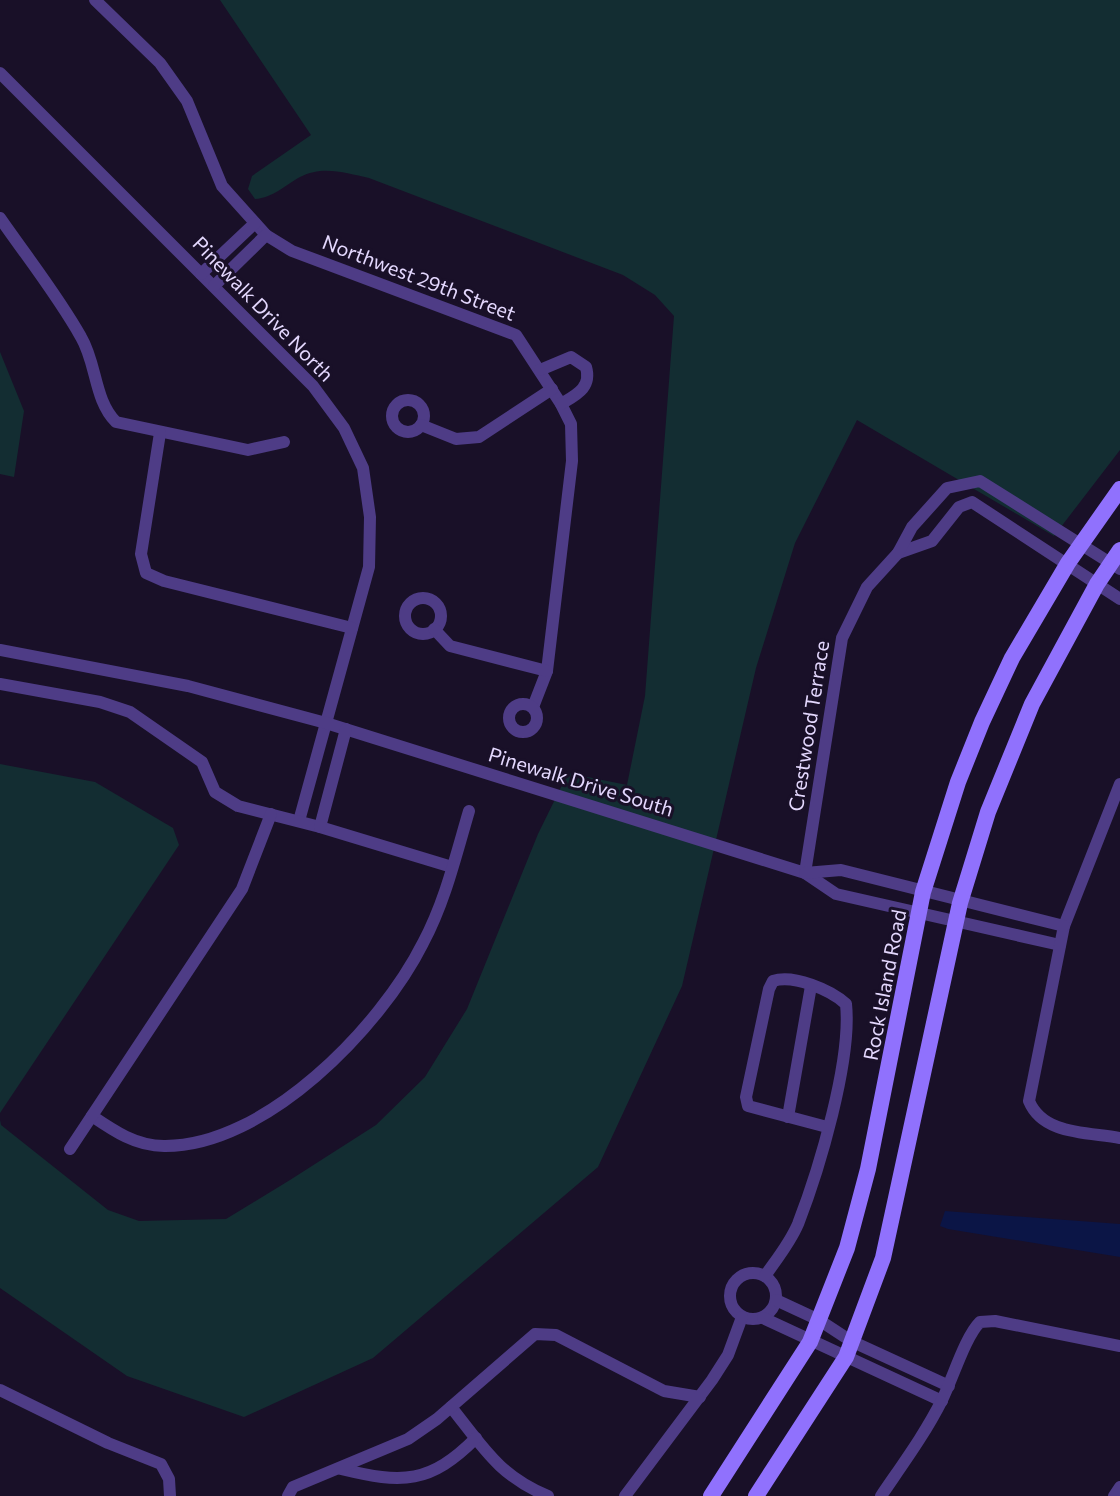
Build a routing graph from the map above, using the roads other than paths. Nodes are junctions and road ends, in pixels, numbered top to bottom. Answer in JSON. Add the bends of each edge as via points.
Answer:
{"nodes":[{"id":1,"x":95,"y":0,"type":"edge"},
{"id":2,"x":0,"y":73,"type":"edge"},
{"id":3,"x":0,"y":218,"type":"edge"},
{"id":4,"x":255,"y":223,"type":"junction"},
{"id":5,"x":266,"y":235,"type":"junction"},
{"id":6,"x":201,"y":274,"type":"junction"},
{"id":7,"x":214,"y":286,"type":"junction"},
{"id":8,"x":540,"y":370,"type":"junction"},
{"id":9,"x":552,"y":389,"type":"junction"},
{"id":10,"x":561,"y":404,"type":"junction"},
{"id":11,"x":421,"y":425,"type":"dead end"},
{"id":12,"x":160,"y":433,"type":"junction"},
{"id":13,"x":284,"y":442,"type":"dead end"},
{"id":14,"x":1120,"y":489,"type":"edge"},
{"id":15,"x":1081,"y":541,"type":"junction"},
{"id":16,"x":898,"y":553,"type":"junction"},
{"id":17,"x":1117,"y":560,"type":"edge"},
{"id":18,"x":1068,"y":563,"type":"junction"},
{"id":19,"x":1097,"y":584,"type":"junction"},
{"id":20,"x":1120,"y":599,"type":"edge"},
{"id":21,"x":352,"y":628,"type":"junction"},
{"id":22,"x":434,"y":629,"type":"dead end"},
{"id":23,"x":0,"y":650,"type":"edge"},
{"id":24,"x":547,"y":671,"type":"junction"},
{"id":25,"x":0,"y":684,"type":"edge"},
{"id":26,"x":533,"y":707,"type":"dead end"},
{"id":27,"x":326,"y":723,"type":"junction"},
{"id":28,"x":346,"y":729,"type":"junction"},
{"id":29,"x":1120,"y":784,"type":"edge"},
{"id":30,"x":469,"y":811,"type":"dead end"},
{"id":31,"x":271,"y":814,"type":"junction"},
{"id":32,"x":299,"y":821,"type":"junction"},
{"id":33,"x":320,"y":827,"type":"junction"},
{"id":34,"x":452,"y":867,"type":"junction"},
{"id":35,"x":805,"y":873,"type":"junction"},
{"id":36,"x":923,"y":892,"type":"junction"},
{"id":37,"x":960,"y":903,"type":"junction"},
{"id":38,"x":920,"y":915,"type":"junction"},
{"id":39,"x":958,"y":921,"type":"junction"},
{"id":40,"x":1064,"y":926,"type":"junction"},
{"id":41,"x":1060,"y":945,"type":"junction"},
{"id":42,"x":811,"y":986,"type":"junction"},
{"id":43,"x":92,"y":1116,"type":"junction"},
{"id":44,"x":788,"y":1117,"type":"junction"},
{"id":45,"x":827,"y":1127,"type":"junction"},
{"id":46,"x":1120,"y":1138,"type":"edge"},
{"id":47,"x":70,"y":1149,"type":"dead end"},
{"id":48,"x":765,"y":1276,"type":"junction"},
{"id":49,"x":776,"y":1300,"type":"junction"},
{"id":50,"x":742,"y":1317,"type":"junction"},
{"id":51,"x":763,"y":1318,"type":"junction"},
{"id":52,"x":819,"y":1320,"type":"junction"},
{"id":53,"x":810,"y":1342,"type":"junction"},
{"id":54,"x":1120,"y":1346,"type":"edge"},
{"id":55,"x":848,"y":1349,"type":"junction"},
{"id":56,"x":949,"y":1386,"type":"junction"},
{"id":57,"x":0,"y":1390,"type":"edge"},
{"id":58,"x":700,"y":1397,"type":"junction"},
{"id":59,"x":942,"y":1401,"type":"junction"},
{"id":60,"x":451,"y":1407,"type":"junction"},
{"id":61,"x":476,"y":1438,"type":"junction"},
{"id":62,"x":341,"y":1469,"type":"junction"},
{"id":63,"x":1120,"y":1487,"type":"edge"},
{"id":64,"x":170,"y":1496,"type":"edge"},
{"id":65,"x":288,"y":1496,"type":"edge"},
{"id":66,"x":548,"y":1496,"type":"edge"},
{"id":67,"x":625,"y":1496,"type":"edge"},
{"id":68,"x":711,"y":1496,"type":"edge"},
{"id":69,"x":756,"y":1496,"type":"edge"},
{"id":70,"x":881,"y":1496,"type":"edge"},
{"id":71,"x":1114,"y":1496,"type":"edge"}],
"edges":[{"from":1,"to":4,"type":"street","name":"Northwest 29th Street","via":[[160,63],[178,88],[222,186]]},
{"from":2,"to":6,"type":"street","name":"Pinewalk Drive North"},
{"from":3,"to":12,"type":"street","via":[[80,336],[92,359],[104,410],[116,422]]},
{"from":4,"to":5,"type":"street","name":"Northwest 29th Street"},
{"from":4,"to":6,"type":"street"},
{"from":5,"to":7,"type":"street"},
{"from":5,"to":8,"type":"street","name":"Northwest 29th Street","via":[[292,251],[497,325],[516,335]]},
{"from":6,"to":7,"type":"street","name":"Pinewalk Drive North"},
{"from":7,"to":21,"type":"street","name":"Pinewalk Drive North","via":[[313,386],[344,428],[363,468],[370,517],[369,567]]},
{"from":8,"to":9,"type":"street","name":"Northwest 29th Street"},
{"from":8,"to":10,"type":"street","via":[[571,357],[586,367],[583,391]]},
{"from":9,"to":10,"type":"street","name":"Northwest 29th Street"},
{"from":9,"to":11,"type":"street","via":[[479,437],[456,439]]},
{"from":10,"to":24,"type":"street","name":"Northwest 29th Street","via":[[571,424],[572,461]]},
{"from":12,"to":13,"type":"street","via":[[248,450]]},
{"from":12,"to":21,"type":"street","via":[[141,554],[146,573]]},
{"from":14,"to":15,"type":"main road","name":"Rock Island Road"},
{"from":15,"to":16,"type":"street","name":"Crestwood Terrace","via":[[980,481],[947,488],[912,527]]},
{"from":15,"to":17,"type":"street","name":"Crestwood Terrace"},
{"from":15,"to":18,"type":"main road","name":"Rock Island Road"},
{"from":16,"to":18,"type":"street","name":"Crestwood Terrace","via":[[932,541],[959,507],[972,502]]},
{"from":16,"to":35,"type":"street","name":"Crestwood Terrace","via":[[867,587],[842,638]]},
{"from":17,"to":19,"type":"main road"},
{"from":18,"to":19,"type":"street"},
{"from":18,"to":36,"type":"main road","name":"Rock Island Road","via":[[1012,658],[982,722]]},
{"from":19,"to":20,"type":"street"},
{"from":19,"to":37,"type":"main road","via":[[1032,704],[988,812]]},
{"from":21,"to":27,"type":"street","name":"Pinewalk Drive North"},
{"from":22,"to":24,"type":"street","via":[[450,646]]},
{"from":23,"to":27,"type":"street","name":"Pinewalk Drive South","via":[[188,686]]},
{"from":24,"to":26,"type":"street","name":"Northwest 29th Street"},
{"from":25,"to":31,"type":"street","via":[[130,712],[202,762],[215,792],[238,806]]},
{"from":27,"to":28,"type":"street","name":"Pinewalk Drive South"},
{"from":27,"to":32,"type":"street"},
{"from":28,"to":33,"type":"street"},
{"from":28,"to":35,"type":"street","name":"Pinewalk Drive South"},
{"from":29,"to":40,"type":"street"},
{"from":30,"to":34,"type":"street"},
{"from":31,"to":32,"type":"street"},
{"from":31,"to":43,"type":"street","via":[[242,889]]},
{"from":32,"to":33,"type":"street"},
{"from":33,"to":34,"type":"street"},
{"from":34,"to":43,"type":"street","via":[[440,908],[398,985],[335,1061],[300,1090],[248,1121],[184,1145],[135,1141]]},
{"from":35,"to":36,"type":"street","name":"Pinewalk Drive South","via":[[841,870]]},
{"from":35,"to":38,"type":"street","name":"Pinewalk Drive South","via":[[836,894]]},
{"from":36,"to":37,"type":"street","name":"Pinewalk Drive South"},
{"from":36,"to":38,"type":"main road","name":"Rock Island Road"},
{"from":37,"to":39,"type":"main road"},
{"from":37,"to":40,"type":"street","name":"Pinewalk Drive South"},
{"from":38,"to":39,"type":"street","name":"Pinewalk Drive South"},
{"from":38,"to":52,"type":"main road","name":"Rock Island Road","via":[[868,1169],[847,1248]]},
{"from":39,"to":41,"type":"street","name":"Pinewalk Drive South"},
{"from":39,"to":55,"type":"main road","via":[[883,1258]]},
{"from":40,"to":41,"type":"street"},
{"from":41,"to":46,"type":"street","via":[[1029,1101],[1035,1116],[1052,1126]]},
{"from":42,"to":44,"type":"street"},
{"from":42,"to":44,"type":"street","via":[[783,977],[773,981],[746,1097],[748,1106]]},
{"from":42,"to":45,"type":"street","via":[[836,994],[846,1004],[849,1027]]},
{"from":43,"to":47,"type":"street"},
{"from":44,"to":45,"type":"street"},
{"from":45,"to":48,"type":"street","via":[[797,1227]]},
{"from":48,"to":49,"type":"street"},
{"from":48,"to":50,"type":"street","via":[[747,1274],[733,1285],[731,1303]]},
{"from":49,"to":51,"type":"street"},
{"from":49,"to":52,"type":"street"},
{"from":50,"to":51,"type":"street"},
{"from":50,"to":58,"type":"street","via":[[728,1355]]},
{"from":51,"to":53,"type":"street"},
{"from":52,"to":53,"type":"main road","name":"Rock Island Road"},
{"from":52,"to":55,"type":"street"},
{"from":53,"to":55,"type":"street"},
{"from":53,"to":68,"type":"main road","name":"Rock Island Road"},
{"from":54,"to":56,"type":"street","via":[[980,1322],[971,1331]]},
{"from":55,"to":56,"type":"street"},
{"from":55,"to":59,"type":"street"},
{"from":55,"to":69,"type":"main road"},
{"from":56,"to":59,"type":"street"},
{"from":57,"to":64,"type":"street","via":[[161,1464]]},
{"from":58,"to":60,"type":"street","via":[[664,1391],[556,1335],[535,1334]]},
{"from":58,"to":67,"type":"street"},
{"from":59,"to":70,"type":"street"},
{"from":60,"to":61,"type":"street"},
{"from":60,"to":62,"type":"street","via":[[408,1439]]},
{"from":61,"to":62,"type":"street","via":[[436,1472],[406,1477]]},
{"from":61,"to":66,"type":"street","via":[[500,1470]]},
{"from":62,"to":65,"type":"street","via":[[293,1487]]},
{"from":63,"to":71,"type":"street"}]}
